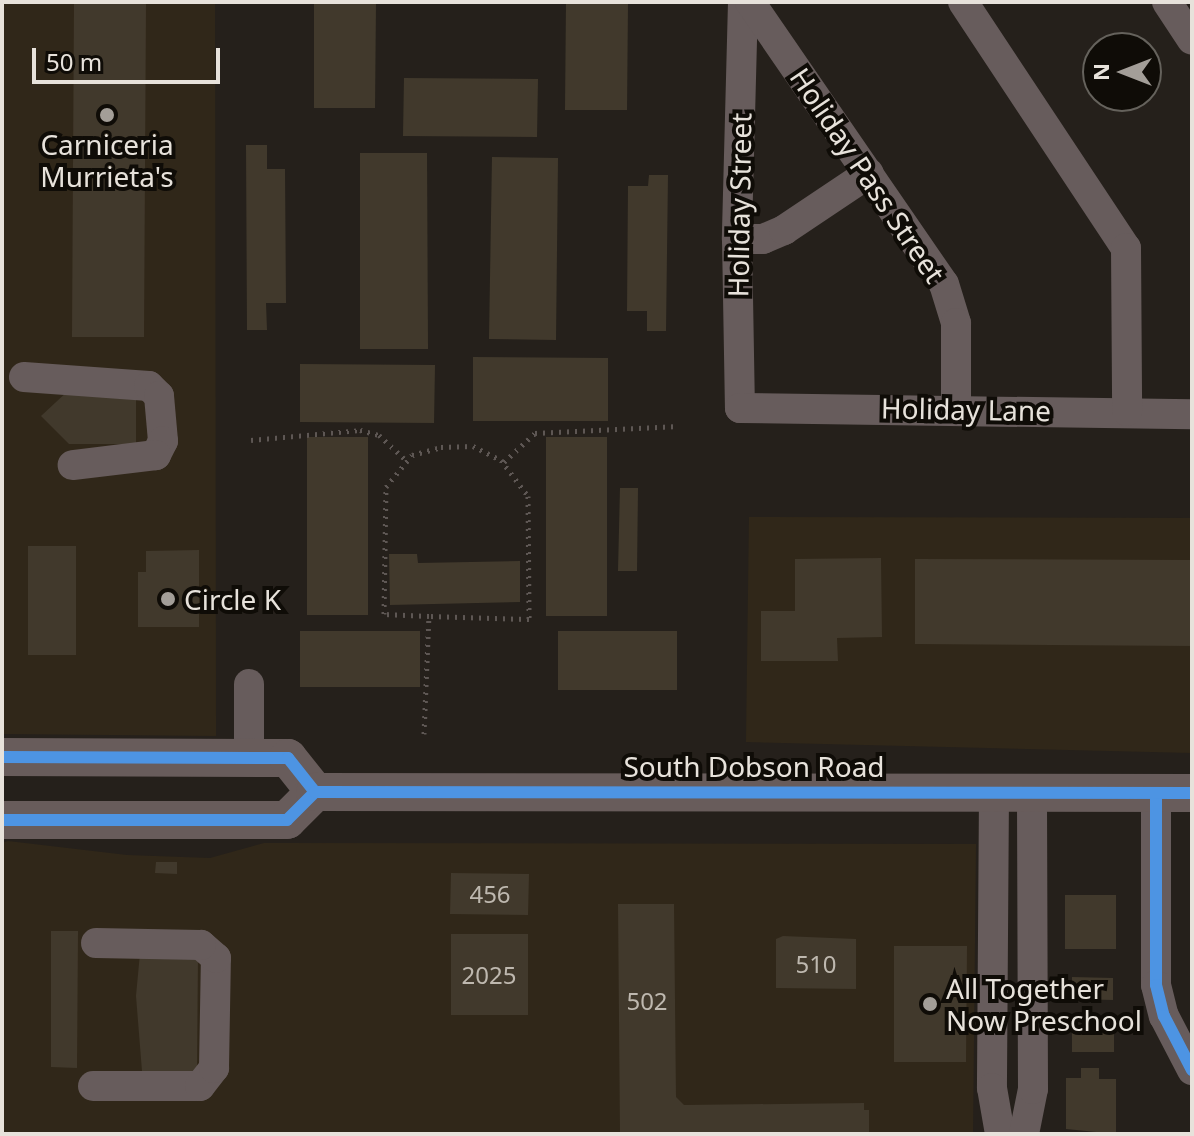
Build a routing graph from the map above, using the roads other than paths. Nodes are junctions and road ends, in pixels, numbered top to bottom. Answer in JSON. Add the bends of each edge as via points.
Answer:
{"nodes":[{"id":1,"x":743,"y":2,"type":"edge"},
{"id":2,"x":750,"y":2,"type":"edge"},
{"id":3,"x":963,"y":2,"type":"edge"},
{"id":4,"x":1167,"y":2,"type":"edge"},
{"id":5,"x":1192,"y":40,"type":"edge"},
{"id":6,"x":869,"y":173,"type":"junction"},
{"id":7,"x":737,"y":239,"type":"junction"},
{"id":8,"x":24,"y":377,"type":"dead end"},
{"id":9,"x":740,"y":408,"type":"joint"},
{"id":10,"x":956,"y":408,"type":"junction"},
{"id":11,"x":1127,"y":411,"type":"junction"},
{"id":12,"x":1192,"y":414,"type":"edge"},
{"id":13,"x":73,"y":465,"type":"dead end"},
{"id":14,"x":249,"y":684,"type":"dead end"},
{"id":15,"x":2,"y":757,"type":"edge"},
{"id":16,"x":249,"y":757,"type":"junction"},
{"id":17,"x":315,"y":792,"type":"junction"},
{"id":18,"x":994,"y":792,"type":"junction"},
{"id":19,"x":1032,"y":792,"type":"junction"},
{"id":20,"x":1174,"y":793,"type":"edge"},
{"id":21,"x":2,"y":820,"type":"edge"},
{"id":22,"x":96,"y":943,"type":"dead end"},
{"id":23,"x":993,"y":990,"type":"junction"},
{"id":24,"x":1032,"y":990,"type":"junction"},
{"id":25,"x":1192,"y":1070,"type":"edge"},
{"id":26,"x":93,"y":1086,"type":"dead end"},
{"id":27,"x":1000,"y":1134,"type":"edge"},
{"id":28,"x":1024,"y":1134,"type":"edge"}],
"edges":[{"from":1,"to":7,"type":"street","name":"Holiday Street"},
{"from":2,"to":6,"type":"street","name":"Holiday Pass Street"},
{"from":3,"to":11,"type":"street","via":[[1126,248]]},
{"from":4,"to":5,"type":"street"},
{"from":6,"to":7,"type":"street","via":[[784,230],[763,239]]},
{"from":6,"to":10,"type":"street","name":"Holiday Pass Street","via":[[944,284],[956,323]]},
{"from":7,"to":9,"type":"street","name":"Holiday Street"},
{"from":8,"to":13,"type":"street","via":[[149,386],[159,396],[163,441],[156,455]]},
{"from":9,"to":10,"type":"street","name":"Holiday Lane"},
{"from":10,"to":11,"type":"street","name":"Holiday Lane"},
{"from":11,"to":12,"type":"street","name":"Holiday Lane"},
{"from":14,"to":16,"type":"street"},
{"from":15,"to":16,"type":"main road"},
{"from":16,"to":17,"type":"main road","via":[[288,758]]},
{"from":17,"to":18,"type":"main road","name":"South Dobson Road"},
{"from":17,"to":21,"type":"main road","via":[[287,820]]},
{"from":18,"to":19,"type":"main road","name":"South Dobson Road"},
{"from":18,"to":23,"type":"street"},
{"from":19,"to":20,"type":"main road","name":"South Dobson Road"},
{"from":19,"to":24,"type":"street"},
{"from":20,"to":25,"type":"street","via":[[1156,985],[1164,1016]]},
{"from":22,"to":26,"type":"street","via":[[201,945],[216,958],[214,1068],[200,1086]]},
{"from":23,"to":24,"type":"street"},
{"from":23,"to":27,"type":"street","via":[[992,1088]]},
{"from":24,"to":28,"type":"street","via":[[1033,1089]]}]}
